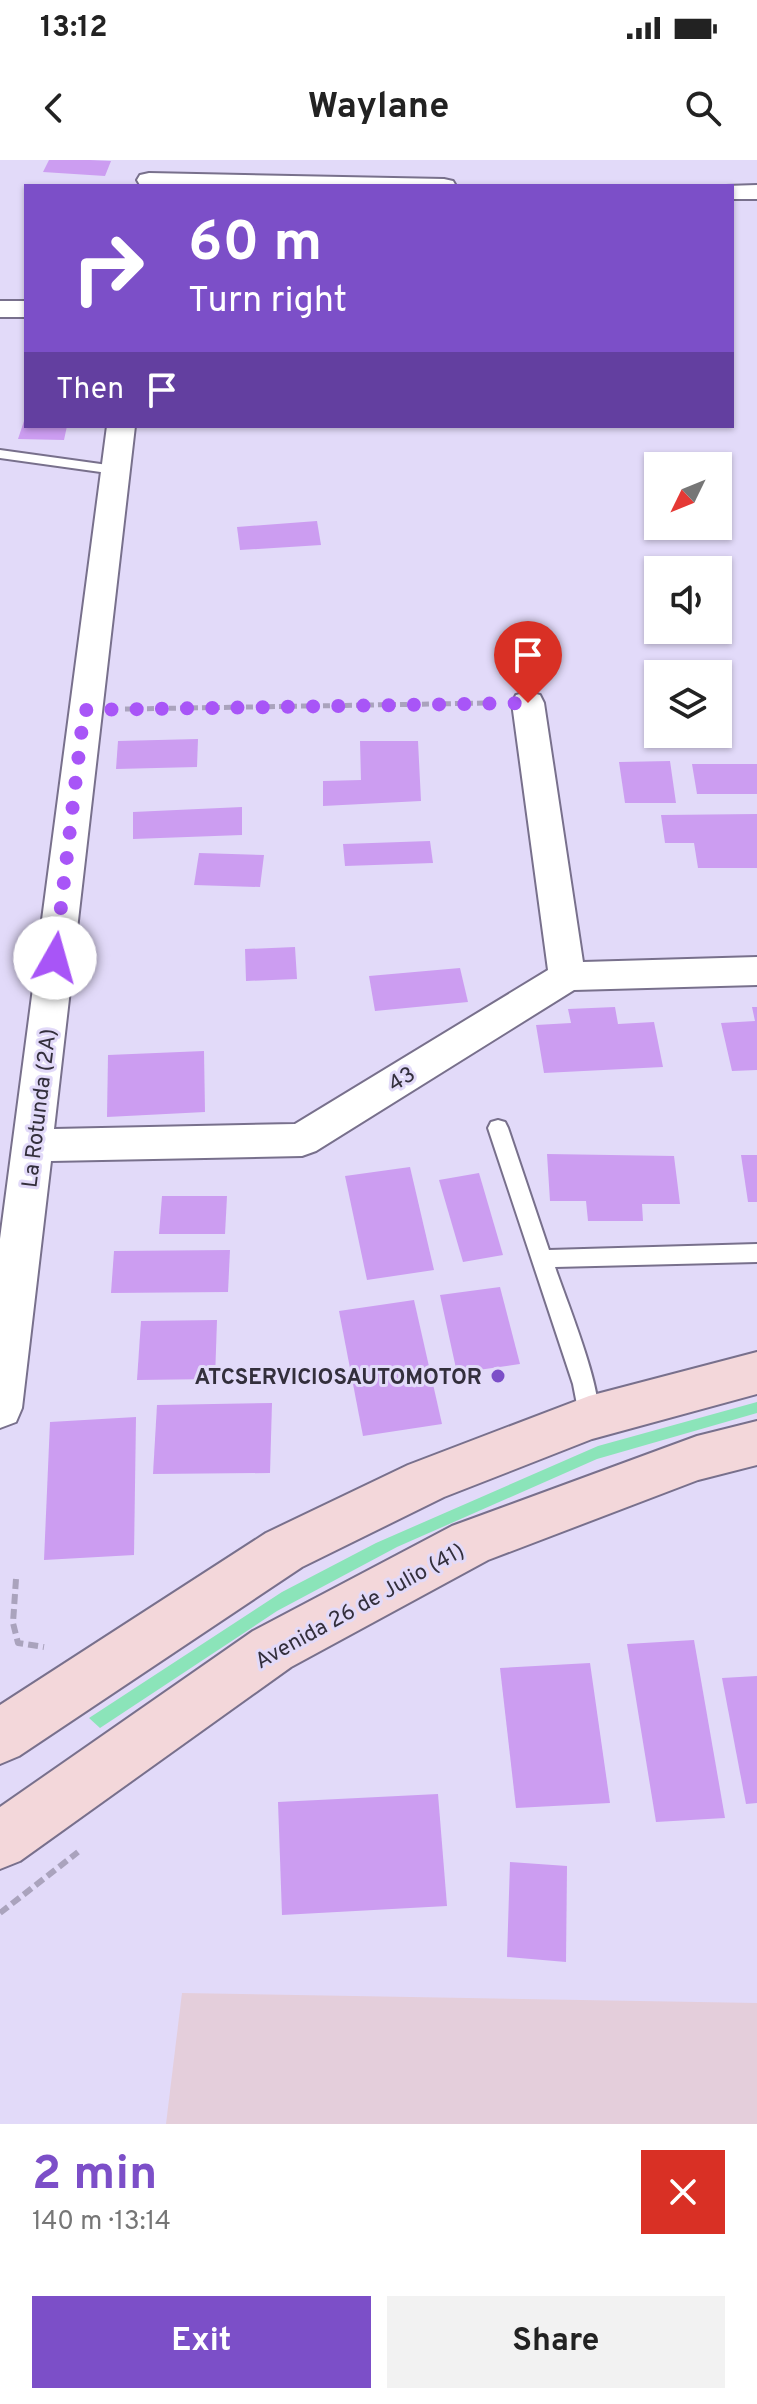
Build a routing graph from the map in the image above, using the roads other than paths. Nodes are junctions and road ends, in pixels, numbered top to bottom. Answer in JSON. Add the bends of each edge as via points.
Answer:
{"nodes":[{"id":1,"x":149,"y":175,"type":"edge"},
{"id":2,"x":390,"y":184,"type":"edge"},
{"id":3,"x":734,"y":192,"type":"edge"},
{"id":4,"x":757,"y":192,"type":"edge"},
{"id":5,"x":0,"y":309,"type":"edge"},
{"id":6,"x":24,"y":309,"type":"edge"},
{"id":7,"x":121,"y":428,"type":"edge"},
{"id":8,"x":0,"y":454,"type":"edge"},
{"id":9,"x":115,"y":470,"type":"junction"},
{"id":10,"x":528,"y":703,"type":"road end"},
{"id":11,"x":757,"y":971,"type":"edge"},
{"id":12,"x":567,"y":976,"type":"junction"},
{"id":13,"x":498,"y":1128,"type":"dead end"},
{"id":14,"x":34,"y":1145,"type":"junction"},
{"id":15,"x":757,"y":1253,"type":"edge"},
{"id":16,"x":540,"y":1259,"type":"junction"},
{"id":17,"x":757,"y":1373,"type":"edge"},
{"id":18,"x":0,"y":1408,"type":"edge"},
{"id":19,"x":589,"y":1418,"type":"junction"},
{"id":20,"x":757,"y":1443,"type":"edge"},
{"id":21,"x":0,"y":1737,"type":"edge"},
{"id":22,"x":0,"y":1841,"type":"edge"}],
"edges":[{"from":1,"to":2,"type":"street"},
{"from":3,"to":4,"type":"street"},
{"from":5,"to":6,"type":"street"},
{"from":7,"to":9,"type":"street","name":"La Rotunda (2A)"},
{"from":8,"to":9,"type":"lane"},
{"from":9,"to":14,"type":"street","name":"La Rotunda (2A)"},
{"from":10,"to":12,"type":"street"},
{"from":11,"to":12,"type":"street"},
{"from":12,"to":14,"type":"street","name":"43","via":[[302,1140]]},
{"from":13,"to":16,"type":"lane"},
{"from":14,"to":18,"type":"street","name":"La Rotunda (2A)"},
{"from":15,"to":16,"type":"lane"},
{"from":16,"to":19,"type":"lane","via":[[584,1384]]},
{"from":17,"to":19,"type":"main road"},
{"from":19,"to":21,"type":"main road","via":[[426,1481],[284,1550]]},
{"from":20,"to":22,"type":"main road","name":"Avenida 26 de Julio (41)","via":[[697,1458],[470,1543],[272,1649]]}]}
